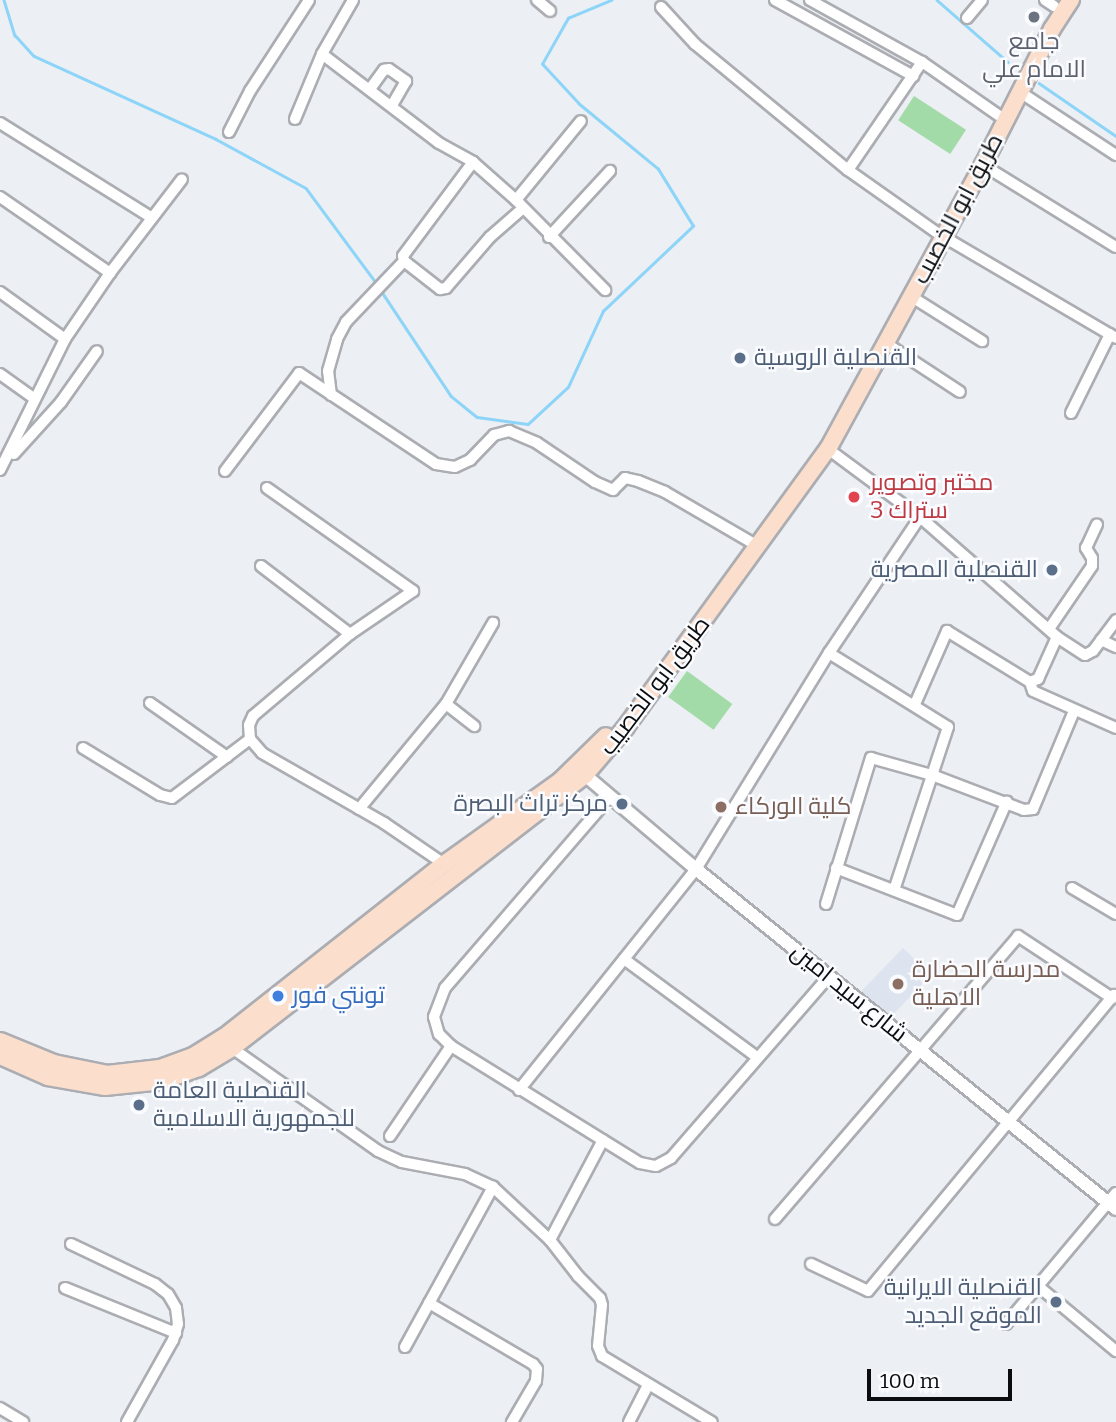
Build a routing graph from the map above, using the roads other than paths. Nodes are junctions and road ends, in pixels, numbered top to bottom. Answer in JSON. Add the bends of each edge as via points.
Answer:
{"nodes":[{"id":1,"x":309,"y":0,"type":"edge"},
{"id":2,"x":353,"y":0,"type":"edge"},
{"id":3,"x":537,"y":0,"type":"edge"},
{"id":4,"x":775,"y":0,"type":"edge"},
{"id":5,"x":810,"y":0,"type":"edge"},
{"id":6,"x":982,"y":0,"type":"edge"},
{"id":7,"x":1071,"y":0,"type":"edge"},
{"id":8,"x":1053,"y":2,"type":"edge"},
{"id":9,"x":661,"y":7,"type":"dead end"},
{"id":10,"x":550,"y":11,"type":"dead end"},
{"id":11,"x":967,"y":18,"type":"dead end"},
{"id":12,"x":322,"y":54,"type":"junction"},
{"id":13,"x":922,"y":62,"type":"junction"},
{"id":14,"x":913,"y":76,"type":"junction"},
{"id":15,"x":370,"y":89,"type":"junction"},
{"id":16,"x":1020,"y":92,"type":"junction"},
{"id":17,"x":393,"y":106,"type":"junction"},
{"id":18,"x":998,"y":115,"type":"junction"},
{"id":19,"x":295,"y":119,"type":"dead end"},
{"id":20,"x":581,"y":121,"type":"dead end"},
{"id":21,"x":0,"y":123,"type":"edge"},
{"id":22,"x":229,"y":132,"type":"dead end"},
{"id":23,"x":1116,"y":155,"type":"edge"},
{"id":24,"x":473,"y":162,"type":"junction"},
{"id":25,"x":983,"y":165,"type":"junction"},
{"id":26,"x":848,"y":170,"type":"junction"},
{"id":27,"x":610,"y":171,"type":"dead end"},
{"id":28,"x":182,"y":179,"type":"dead end"},
{"id":29,"x":0,"y":197,"type":"edge"},
{"id":30,"x":519,"y":204,"type":"junction"},
{"id":31,"x":152,"y":218,"type":"junction"},
{"id":32,"x":940,"y":234,"type":"junction"},
{"id":33,"x":549,"y":237,"type":"junction"},
{"id":34,"x":1116,"y":247,"type":"edge"},
{"id":35,"x":404,"y":261,"type":"junction"},
{"id":36,"x":110,"y":273,"type":"junction"},
{"id":37,"x":605,"y":290,"type":"dead end"},
{"id":38,"x":0,"y":292,"type":"edge"},
{"id":39,"x":912,"y":297,"type":"junction"},
{"id":40,"x":1113,"y":336,"type":"edge"},
{"id":41,"x":65,"y":340,"type":"junction"},
{"id":42,"x":982,"y":341,"type":"dead end"},
{"id":43,"x":887,"y":344,"type":"junction"},
{"id":44,"x":97,"y":351,"type":"dead end"},
{"id":45,"x":0,"y":374,"type":"edge"},
{"id":46,"x":960,"y":392,"type":"dead end"},
{"id":47,"x":331,"y":395,"type":"junction"},
{"id":48,"x":35,"y":399,"type":"junction"},
{"id":49,"x":1071,"y":413,"type":"dead end"},
{"id":50,"x":828,"y":449,"type":"junction"},
{"id":51,"x":0,"y":469,"type":"edge"},
{"id":52,"x":225,"y":471,"type":"dead end"},
{"id":53,"x":267,"y":488,"type":"dead end"},
{"id":54,"x":920,"y":517,"type":"junction"},
{"id":55,"x":1097,"y":524,"type":"dead end"},
{"id":56,"x":751,"y":542,"type":"junction"},
{"id":57,"x":261,"y":566,"type":"dead end"},
{"id":58,"x":717,"y":596,"type":"junction"},
{"id":59,"x":1116,"y":620,"type":"edge"},
{"id":60,"x":493,"y":623,"type":"dead end"},
{"id":61,"x":1053,"y":633,"type":"junction"},
{"id":62,"x":350,"y":634,"type":"junction"},
{"id":63,"x":1101,"y":640,"type":"junction"},
{"id":64,"x":1116,"y":647,"type":"edge"},
{"id":65,"x":829,"y":653,"type":"junction"},
{"id":66,"x":1030,"y":682,"type":"junction"},
{"id":67,"x":150,"y":703,"type":"dead end"},
{"id":68,"x":446,"y":704,"type":"junction"},
{"id":69,"x":915,"y":704,"type":"junction"},
{"id":70,"x":1074,"y":712,"type":"junction"},
{"id":71,"x":474,"y":726,"type":"dead end"},
{"id":72,"x":1116,"y":728,"type":"edge"},
{"id":73,"x":250,"y":739,"type":"junction"},
{"id":74,"x":83,"y":748,"type":"dead end"},
{"id":75,"x":227,"y":757,"type":"junction"},
{"id":76,"x":585,"y":775,"type":"junction"},
{"id":77,"x":932,"y":775,"type":"junction"},
{"id":78,"x":609,"y":798,"type":"junction"},
{"id":79,"x":1007,"y":801,"type":"junction"},
{"id":80,"x":359,"y":809,"type":"junction"},
{"id":81,"x":444,"y":864,"type":"junction"},
{"id":82,"x":836,"y":867,"type":"junction"},
{"id":83,"x":696,"y":869,"type":"junction"},
{"id":84,"x":1072,"y":888,"type":"dead end"},
{"id":85,"x":894,"y":890,"type":"junction"},
{"id":86,"x":826,"y":904,"type":"dead end"},
{"id":87,"x":1116,"y":914,"type":"edge"},
{"id":88,"x":392,"y":915,"type":"junction"},
{"id":89,"x":624,"y":960,"type":"junction"},
{"id":90,"x":829,"y":976,"type":"junction"},
{"id":91,"x":1114,"y":996,"type":"edge"},
{"id":92,"x":0,"y":1041,"type":"edge"},
{"id":93,"x":451,"y":1046,"type":"junction"},
{"id":94,"x":232,"y":1048,"type":"junction"},
{"id":95,"x":919,"y":1049,"type":"junction"},
{"id":96,"x":0,"y":1056,"type":"edge"},
{"id":97,"x":757,"y":1057,"type":"junction"},
{"id":98,"x":519,"y":1090,"type":"junction"},
{"id":99,"x":1009,"y":1122,"type":"junction"},
{"id":100,"x":390,"y":1136,"type":"dead end"},
{"id":101,"x":603,"y":1140,"type":"junction"},
{"id":102,"x":493,"y":1187,"type":"junction"},
{"id":103,"x":1113,"y":1201,"type":"edge"},
{"id":104,"x":775,"y":1219,"type":"dead end"},
{"id":105,"x":550,"y":1240,"type":"junction"},
{"id":106,"x":71,"y":1244,"type":"dead end"},
{"id":107,"x":811,"y":1264,"type":"dead end"},
{"id":108,"x":1038,"y":1286,"type":"junction"},
{"id":109,"x":65,"y":1288,"type":"dead end"},
{"id":110,"x":429,"y":1303,"type":"junction"},
{"id":111,"x":1006,"y":1324,"type":"dead end"},
{"id":112,"x":176,"y":1333,"type":"junction"},
{"id":113,"x":405,"y":1348,"type":"dead end"},
{"id":114,"x":1116,"y":1351,"type":"edge"},
{"id":115,"x":648,"y":1384,"type":"junction"},
{"id":116,"x":5,"y":1415,"type":"edge"},
{"id":117,"x":23,"y":1422,"type":"edge"},
{"id":118,"x":127,"y":1422,"type":"edge"},
{"id":119,"x":512,"y":1422,"type":"edge"},
{"id":120,"x":629,"y":1422,"type":"edge"},
{"id":121,"x":712,"y":1422,"type":"edge"}],
"edges":[{"from":1,"to":22,"type":"street"},
{"from":2,"to":12,"type":"street"},
{"from":3,"to":10,"type":"street"},
{"from":4,"to":14,"type":"street"},
{"from":5,"to":13,"type":"street"},
{"from":6,"to":11,"type":"street"},
{"from":7,"to":16,"type":"main road","name":"طريق ابو الخصيب"},
{"from":8,"to":18,"type":"main road","name":"طريق ابو الخصيب"},
{"from":9,"to":26,"type":"street","via":[[695,44]]},
{"from":12,"to":15,"type":"street"},
{"from":12,"to":19,"type":"street"},
{"from":13,"to":14,"type":"street"},
{"from":13,"to":18,"type":"street"},
{"from":14,"to":26,"type":"street"},
{"from":15,"to":17,"type":"street"},
{"from":15,"to":17,"type":"street","via":[[384,70],[406,82]]},
{"from":16,"to":23,"type":"street"},
{"from":16,"to":25,"type":"main road","name":"طريق ابو الخصيب"},
{"from":17,"to":24,"type":"street","via":[[439,143]]},
{"from":18,"to":32,"type":"main road","name":"طريق ابو الخصيب"},
{"from":20,"to":30,"type":"street"},
{"from":21,"to":31,"type":"street"},
{"from":24,"to":30,"type":"street"},
{"from":24,"to":35,"type":"street","via":[[403,256]]},
{"from":25,"to":32,"type":"main road","name":"طريق ابو الخصيب"},
{"from":25,"to":34,"type":"street"},
{"from":26,"to":32,"type":"street"},
{"from":27,"to":33,"type":"street"},
{"from":28,"to":31,"type":"street"},
{"from":29,"to":36,"type":"street"},
{"from":30,"to":33,"type":"street"},
{"from":30,"to":35,"type":"street","via":[[446,288],[440,289]]},
{"from":31,"to":36,"type":"street"},
{"from":32,"to":39,"type":"main road","name":"طريق ابو الخصيب"},
{"from":32,"to":40,"type":"street"},
{"from":32,"to":56,"type":"main road","name":"طريق ابو الخصيب","via":[[829,434]]},
{"from":33,"to":37,"type":"street"},
{"from":35,"to":47,"type":"street","via":[[346,321],[328,371]]},
{"from":36,"to":41,"type":"street"},
{"from":38,"to":41,"type":"street"},
{"from":39,"to":42,"type":"street"},
{"from":39,"to":43,"type":"main road","name":"طريق ابو الخصيب"},
{"from":40,"to":49,"type":"street"},
{"from":41,"to":48,"type":"street"},
{"from":43,"to":46,"type":"street"},
{"from":43,"to":50,"type":"main road","name":"طريق ابو الخصيب"},
{"from":44,"to":51,"type":"street","via":[[61,402]]},
{"from":45,"to":48,"type":"street"},
{"from":47,"to":52,"type":"street","via":[[299,373]]},
{"from":47,"to":56,"type":"street","via":[[436,464],[455,467],[470,460],[494,435],[509,431],[537,443],[604,486],[613,490],[625,478],[638,481]]},
{"from":48,"to":51,"type":"street"},
{"from":50,"to":54,"type":"street"},
{"from":50,"to":58,"type":"main road","name":"طريق ابو الخصيب"},
{"from":53,"to":62,"type":"street","via":[[413,591]]},
{"from":54,"to":61,"type":"street"},
{"from":54,"to":65,"type":"street"},
{"from":55,"to":61,"type":"street","via":[[1086,548],[1092,566]]},
{"from":56,"to":58,"type":"main road","name":"طريق ابو الخصيب"},
{"from":57,"to":62,"type":"street"},
{"from":58,"to":76,"type":"main road","name":"طريق ابو الخصيب","via":[[625,728]]},
{"from":58,"to":81,"type":"main road","name":"طريق ابو الخصيب","via":[[585,759]]},
{"from":59,"to":63,"type":"street"},
{"from":60,"to":68,"type":"street"},
{"from":61,"to":63,"type":"street","via":[[1085,655]]},
{"from":61,"to":66,"type":"street","via":[[1038,679]]},
{"from":62,"to":73,"type":"street","via":[[253,716]]},
{"from":63,"to":64,"type":"street"},
{"from":65,"to":69,"type":"street"},
{"from":65,"to":83,"type":"street"},
{"from":66,"to":69,"type":"street","via":[[947,631]]},
{"from":66,"to":70,"type":"street","via":[[1033,691]]},
{"from":67,"to":75,"type":"street"},
{"from":68,"to":71,"type":"street"},
{"from":68,"to":80,"type":"street"},
{"from":69,"to":77,"type":"street","via":[[948,727]]},
{"from":70,"to":72,"type":"street"},
{"from":70,"to":79,"type":"street","via":[[1033,809],[1024,810]]},
{"from":73,"to":75,"type":"street"},
{"from":73,"to":80,"type":"street","via":[[262,753]]},
{"from":74,"to":75,"type":"street","via":[[168,798],[180,795]]},
{"from":76,"to":78,"type":"street","name":"شارع سيد امين"},
{"from":76,"to":88,"type":"main road","name":"طريق ابو الخصيب"},
{"from":77,"to":79,"type":"street"},
{"from":77,"to":82,"type":"street","via":[[871,758]]},
{"from":77,"to":85,"type":"street"},
{"from":78,"to":83,"type":"street","name":"شارع سيد امين"},
{"from":78,"to":93,"type":"street","via":[[445,988],[434,1017],[439,1034]]},
{"from":79,"to":85,"type":"street","via":[[957,915]]},
{"from":80,"to":81,"type":"street"},
{"from":81,"to":88,"type":"main road","name":"طريق ابو الخصيب"},
{"from":82,"to":85,"type":"street"},
{"from":82,"to":86,"type":"street"},
{"from":83,"to":89,"type":"street"},
{"from":83,"to":90,"type":"street","name":"شارع سيد امين"},
{"from":84,"to":87,"type":"street"},
{"from":88,"to":92,"type":"main road","name":"طريق ابو الخصيب","via":[[224,1037],[177,1063],[125,1074],[89,1072]]},
{"from":88,"to":94,"type":"main road","name":"طريق ابو الخصيب"},
{"from":89,"to":97,"type":"street"},
{"from":89,"to":98,"type":"street"},
{"from":90,"to":95,"type":"street","name":"شارع سيد امين"},
{"from":90,"to":97,"type":"street"},
{"from":91,"to":95,"type":"street","via":[[1018,936]]},
{"from":91,"to":99,"type":"street"},
{"from":93,"to":98,"type":"street"},
{"from":93,"to":100,"type":"street"},
{"from":94,"to":96,"type":"main road","name":"طريق ابو الخصيب","via":[[181,1075],[124,1087],[67,1082]]},
{"from":94,"to":102,"type":"street","via":[[388,1157],[465,1174]]},
{"from":95,"to":99,"type":"street","name":"شارع سيد امين"},
{"from":95,"to":104,"type":"street"},
{"from":97,"to":101,"type":"street","via":[[664,1163],[648,1166]]},
{"from":98,"to":101,"type":"street"},
{"from":99,"to":103,"type":"street","name":"شارع سيد امين"},
{"from":99,"to":107,"type":"street","via":[[868,1291]]},
{"from":101,"to":105,"type":"street"},
{"from":102,"to":105,"type":"street"},
{"from":102,"to":110,"type":"street"},
{"from":103,"to":108,"type":"street"},
{"from":105,"to":115,"type":"street","via":[[600,1298],[598,1346],[602,1356]]},
{"from":106,"to":112,"type":"street","via":[[162,1288],[176,1308]]},
{"from":108,"to":111,"type":"street"},
{"from":108,"to":114,"type":"street"},
{"from":109,"to":112,"type":"street"},
{"from":110,"to":113,"type":"street"},
{"from":110,"to":119,"type":"street","via":[[537,1369],[536,1381]]},
{"from":112,"to":118,"type":"street"},
{"from":115,"to":120,"type":"street"},
{"from":115,"to":121,"type":"street"},
{"from":116,"to":117,"type":"street"}]}
